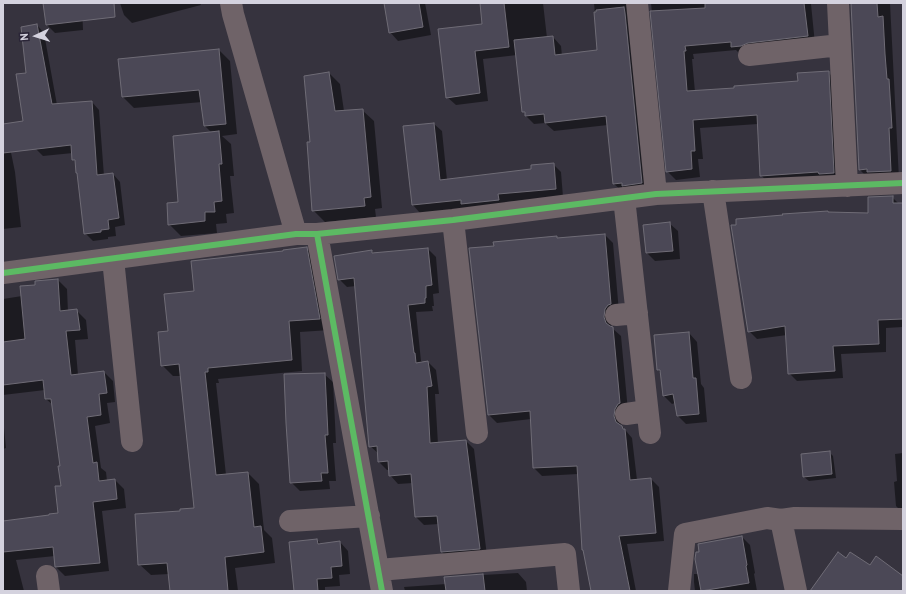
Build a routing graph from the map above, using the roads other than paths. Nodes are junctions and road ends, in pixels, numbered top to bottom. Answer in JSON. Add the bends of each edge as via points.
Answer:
{"nodes":[{"id":1,"x":231,"y":3,"type":"edge"},
{"id":2,"x":637,"y":3,"type":"edge"},
{"id":3,"x":838,"y":3,"type":"edge"},
{"id":4,"x":840,"y":46,"type":"junction"},
{"id":5,"x":749,"y":55,"type":"dead end"},
{"id":6,"x":903,"y":183,"type":"edge"},
{"id":7,"x":847,"y":186,"type":"junction"},
{"id":8,"x":713,"y":191,"type":"junction"},
{"id":9,"x":656,"y":194,"type":"junction"},
{"id":10,"x":624,"y":198,"type":"junction"},
{"id":11,"x":452,"y":220,"type":"junction"},
{"id":12,"x":296,"y":234,"type":"junction"},
{"id":13,"x":317,"y":234,"type":"junction"},
{"id":14,"x":113,"y":259,"type":"junction"},
{"id":15,"x":3,"y":273,"type":"edge"},
{"id":16,"x":741,"y":378,"type":"dead end"},
{"id":17,"x":648,"y":411,"type":"junction"},
{"id":18,"x":626,"y":414,"type":"dead end"},
{"id":19,"x":477,"y":433,"type":"dead end"},
{"id":20,"x":650,"y":434,"type":"dead end"},
{"id":21,"x":132,"y":441,"type":"dead end"},
{"id":22,"x":369,"y":516,"type":"junction"},
{"id":23,"x":903,"y":519,"type":"edge"},
{"id":24,"x":781,"y":520,"type":"junction"},
{"id":25,"x":290,"y":521,"type":"dead end"},
{"id":26,"x":380,"y":581,"type":"edge"},
{"id":27,"x":569,"y":591,"type":"edge"},
{"id":28,"x":679,"y":591,"type":"edge"},
{"id":29,"x":796,"y":591,"type":"edge"}],
"edges":[{"from":1,"to":12,"type":"street"},
{"from":2,"to":9,"type":"street"},
{"from":3,"to":4,"type":"street"},
{"from":4,"to":5,"type":"street"},
{"from":4,"to":7,"type":"street"},
{"from":6,"to":7,"type":"street"},
{"from":7,"to":8,"type":"street"},
{"from":8,"to":9,"type":"street"},
{"from":8,"to":16,"type":"street"},
{"from":9,"to":10,"type":"street"},
{"from":10,"to":11,"type":"street"},
{"from":10,"to":17,"type":"street","via":[[626,314]]},
{"from":11,"to":13,"type":"street"},
{"from":11,"to":19,"type":"street"},
{"from":12,"to":13,"type":"street"},
{"from":12,"to":14,"type":"street"},
{"from":13,"to":22,"type":"street"},
{"from":14,"to":15,"type":"street"},
{"from":14,"to":21,"type":"street"},
{"from":17,"to":18,"type":"street"},
{"from":17,"to":20,"type":"street"},
{"from":22,"to":25,"type":"street"},
{"from":22,"to":26,"type":"street"},
{"from":23,"to":24,"type":"street"},
{"from":24,"to":28,"type":"street","via":[[767,518],[685,534]]},
{"from":24,"to":29,"type":"street"},
{"from":26,"to":27,"type":"street","via":[[565,554]]}]}
